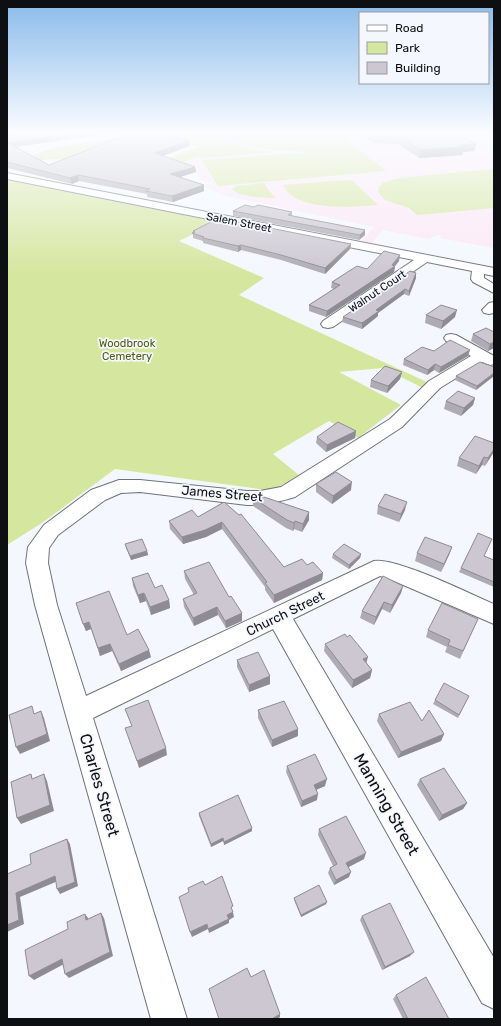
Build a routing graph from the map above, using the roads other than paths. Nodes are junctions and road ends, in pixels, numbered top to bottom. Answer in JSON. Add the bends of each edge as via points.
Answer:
{"nodes":[{"id":1,"x":27,"y":180,"type":"edge"},
{"id":2,"x":426,"y":258,"type":"junction"},
{"id":3,"x":479,"y":269,"type":"junction"},
{"id":4,"x":494,"y":272,"type":"edge"},
{"id":5,"x":494,"y":288,"type":"edge"},
{"id":6,"x":328,"y":324,"type":"dead end"},
{"id":7,"x":451,"y":338,"type":"dead end"},
{"id":8,"x":488,"y":359,"type":"edge"},
{"id":9,"x":38,"y":551,"type":"joint"},
{"id":10,"x":494,"y":614,"type":"edge"},
{"id":11,"x":279,"y":617,"type":"junction"},
{"id":12,"x":79,"y":712,"type":"junction"},
{"id":13,"x":494,"y":991,"type":"edge"},
{"id":14,"x":169,"y":1019,"type":"edge"}],
"edges":[{"from":1,"to":2,"type":"street","name":"Salem Street"},
{"from":2,"to":3,"type":"street","name":"Salem Street"},
{"from":2,"to":6,"type":"street","name":"Walnut Court"},
{"from":3,"to":4,"type":"street","name":"Salem Street"},
{"from":3,"to":5,"type":"street","via":[[477,279]]},
{"from":7,"to":8,"type":"street"},
{"from":8,"to":9,"type":"street","name":"James Street","via":[[436,383],[396,423],[284,494],[255,498],[150,486],[119,487],[98,495],[61,522],[43,541]]},
{"from":9,"to":12,"type":"street","name":"Charles Street","via":[[37,563],[44,598]]},
{"from":10,"to":11,"type":"street","name":"Church Street","via":[[391,570],[380,568],[371,570]]},
{"from":11,"to":12,"type":"street","name":"Church Street"},
{"from":11,"to":13,"type":"street","name":"Manning Street"},
{"from":12,"to":14,"type":"street","name":"Charles Street"}]}
